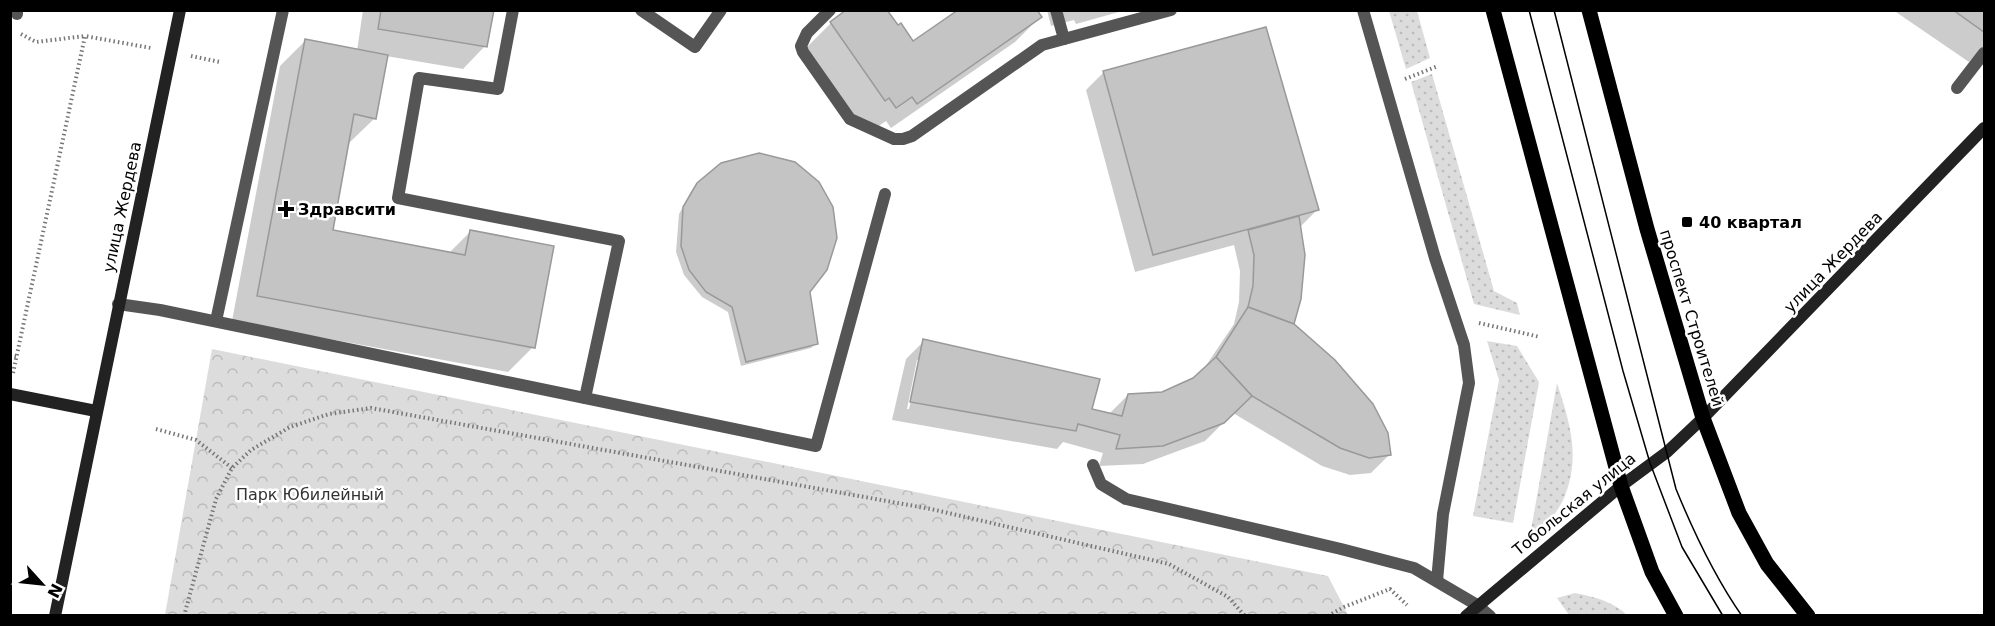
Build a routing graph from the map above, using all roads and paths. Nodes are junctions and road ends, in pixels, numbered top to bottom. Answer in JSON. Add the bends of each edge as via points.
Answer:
{"nodes":[{"id":1,"x":180,"y":10,"type":"edge"},
{"id":2,"x":283,"y":10,"type":"edge"},
{"id":3,"x":513,"y":10,"type":"edge"},
{"id":4,"x":641,"y":10,"type":"edge"},
{"id":5,"x":721,"y":10,"type":"edge"},
{"id":6,"x":830,"y":10,"type":"edge"},
{"id":7,"x":1056,"y":10,"type":"edge"},
{"id":8,"x":1171,"y":10,"type":"edge"},
{"id":9,"x":1363,"y":10,"type":"edge"},
{"id":10,"x":1492,"y":10,"type":"edge"},
{"id":11,"x":1589,"y":10,"type":"edge"},
{"id":12,"x":17,"y":12,"type":"edge"},
{"id":13,"x":85,"y":36,"type":"junction"},
{"id":14,"x":1064,"y":39,"type":"junction"},
{"id":15,"x":171,"y":52,"type":"junction"},
{"id":16,"x":1984,"y":53,"type":"edge"},
{"id":17,"x":220,"y":62,"type":"dead end"},
{"id":18,"x":1438,"y":66,"type":"dead end"},
{"id":19,"x":1402,"y":81,"type":"dead end"},
{"id":20,"x":1957,"y":88,"type":"dead end"},
{"id":21,"x":1984,"y":128,"type":"edge"},
{"id":22,"x":885,"y":194,"type":"dead end"},
{"id":23,"x":118,"y":304,"type":"junction"},
{"id":24,"x":216,"y":321,"type":"junction"},
{"id":25,"x":1474,"y":321,"type":"dead end"},
{"id":26,"x":1540,"y":337,"type":"dead end"},
{"id":27,"x":10,"y":356,"type":"edge"},
{"id":28,"x":17,"y":357,"type":"junction"},
{"id":29,"x":13,"y":377,"type":"dead end"},
{"id":30,"x":10,"y":394,"type":"edge"},
{"id":31,"x":585,"y":398,"type":"junction"},
{"id":32,"x":96,"y":411,"type":"junction"},
{"id":33,"x":1703,"y":418,"type":"junction"},
{"id":34,"x":156,"y":429,"type":"dead end"},
{"id":35,"x":1093,"y":465,"type":"dead end"},
{"id":36,"x":232,"y":468,"type":"junction"},
{"id":37,"x":1621,"y":486,"type":"junction"},
{"id":38,"x":1437,"y":581,"type":"junction"},
{"id":39,"x":1407,"y":605,"type":"dead end"},
{"id":40,"x":1477,"y":605,"type":"junction"},
{"id":41,"x":55,"y":615,"type":"edge"},
{"id":42,"x":184,"y":615,"type":"edge"},
{"id":43,"x":1245,"y":615,"type":"edge"},
{"id":44,"x":1328,"y":615,"type":"edge"},
{"id":45,"x":1466,"y":615,"type":"edge"},
{"id":46,"x":1490,"y":615,"type":"edge"},
{"id":47,"x":1676,"y":615,"type":"edge"},
{"id":48,"x":1808,"y":615,"type":"edge"}],
"edges":[{"from":1,"to":15,"type":"main road","name":"улица Жердева"},
{"from":2,"to":24,"type":"street"},
{"from":3,"to":31,"type":"street","via":[[498,89],[419,78],[398,198],[620,241]]},
{"from":4,"to":5,"type":"street","via":[[695,47]]},
{"from":6,"to":14,"type":"street","via":[[807,33],[801,46],[850,119],[894,139],[912,136],[1042,45]]},
{"from":7,"to":14,"type":"street"},
{"from":8,"to":14,"type":"street"},
{"from":9,"to":38,"type":"street","via":[[1464,345],[1469,383],[1443,514]]},
{"from":10,"to":37,"type":"main road"},
{"from":11,"to":33,"type":"main road","name":"проспект Строителей","via":[[1647,229]]},
{"from":12,"to":13,"type":"path","via":[[21,34],[36,42]]},
{"from":13,"to":15,"type":"path"},
{"from":13,"to":28,"type":"path"},
{"from":15,"to":17,"type":"path"},
{"from":15,"to":23,"type":"main road","name":"улица Жердева"},
{"from":16,"to":20,"type":"street"},
{"from":18,"to":19,"type":"path"},
{"from":21,"to":33,"type":"main road","name":"улица Жердева"},
{"from":22,"to":31,"type":"street","via":[[816,446]]},
{"from":23,"to":24,"type":"street"},
{"from":23,"to":32,"type":"main road","name":"улица Жердева"},
{"from":24,"to":31,"type":"street"},
{"from":25,"to":26,"type":"path"},
{"from":27,"to":28,"type":"path"},
{"from":28,"to":29,"type":"path"},
{"from":30,"to":32,"type":"main road"},
{"from":32,"to":41,"type":"main road","name":"улица Жердева"},
{"from":33,"to":37,"type":"main road","name":"Тобольская улица","via":[[1667,452]]},
{"from":33,"to":48,"type":"main road","name":"проспект Строителей","via":[[1739,513],[1767,564]]},
{"from":34,"to":36,"type":"path","via":[[196,440]]},
{"from":35,"to":38,"type":"street","via":[[1101,484],[1126,499],[1352,551],[1414,568]]},
{"from":36,"to":42,"type":"path","via":[[216,499]]},
{"from":36,"to":43,"type":"path","via":[[251,450],[290,427],[329,414],[371,408],[931,509],[1158,561],[1228,597]]},
{"from":37,"to":40,"type":"main road","name":"Тобольская улица"},
{"from":37,"to":47,"type":"main road","via":[[1652,572]]},
{"from":38,"to":40,"type":"street"},
{"from":39,"to":44,"type":"path","via":[[1390,589]]},
{"from":40,"to":45,"type":"main road","name":"Тобольская улица"},
{"from":40,"to":46,"type":"street"}]}
